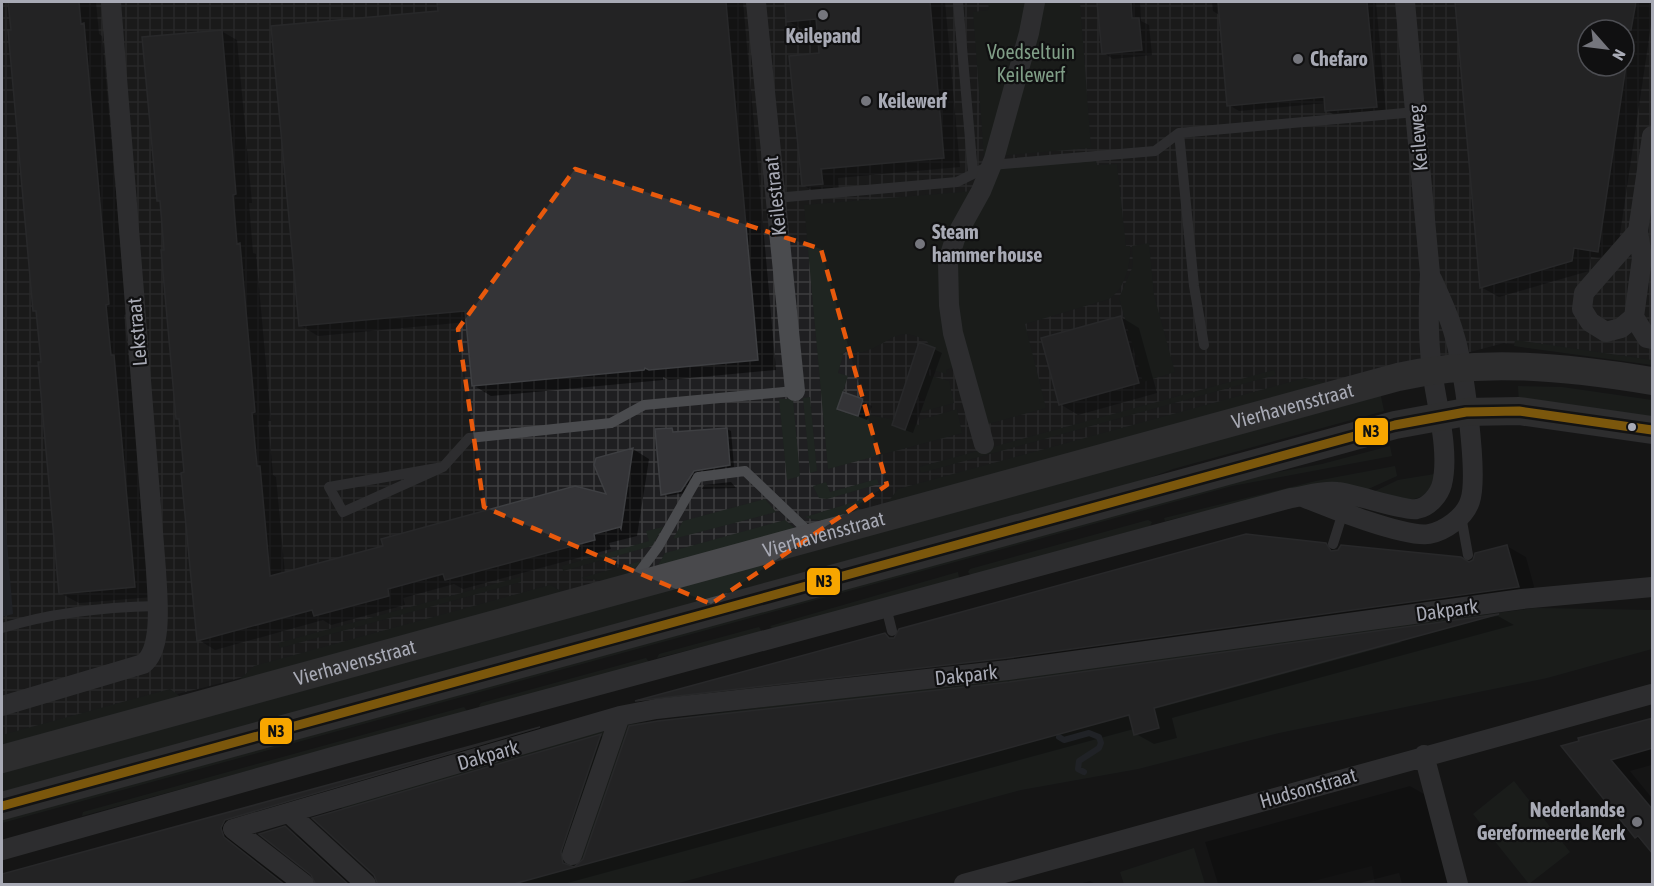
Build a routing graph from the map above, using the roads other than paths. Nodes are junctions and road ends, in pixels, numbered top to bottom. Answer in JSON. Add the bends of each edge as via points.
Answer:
{"nodes":[{"id":1,"x":111,"y":2,"type":"edge"},
{"id":2,"x":756,"y":2,"type":"edge"},
{"id":3,"x":958,"y":2,"type":"edge"},
{"id":4,"x":1035,"y":2,"type":"edge"},
{"id":5,"x":1405,"y":2,"type":"edge"},
{"id":6,"x":1416,"y":112,"type":"junction"},
{"id":7,"x":1179,"y":133,"type":"junction"},
{"id":8,"x":1653,"y":136,"type":"edge"},
{"id":9,"x":991,"y":165,"type":"junction"},
{"id":10,"x":973,"y":174,"type":"junction"},
{"id":11,"x":775,"y":198,"type":"junction"},
{"id":12,"x":1638,"y":231,"type":"junction"},
{"id":13,"x":1430,"y":274,"type":"junction"},
{"id":14,"x":1634,"y":317,"type":"junction"},
{"id":15,"x":1653,"y":339,"type":"edge"},
{"id":16,"x":1204,"y":345,"type":"dead end"},
{"id":17,"x":1462,"y":366,"type":"junction"},
{"id":18,"x":1432,"y":369,"type":"junction"},
{"id":19,"x":1653,"y":381,"type":"edge"},
{"id":20,"x":795,"y":391,"type":"joint"},
{"id":21,"x":1452,"y":413,"type":"junction"},
{"id":22,"x":1653,"y":430,"type":"edge"},
{"id":23,"x":984,"y":444,"type":"dead end"},
{"id":24,"x":443,"y":467,"type":"junction"},
{"id":25,"x":1349,"y":494,"type":"junction"},
{"id":26,"x":1302,"y":497,"type":"junction"},
{"id":27,"x":1343,"y":513,"type":"junction"},
{"id":28,"x":1461,"y":516,"type":"junction"},
{"id":29,"x":814,"y":536,"type":"junction"},
{"id":30,"x":1333,"y":544,"type":"dead end"},
{"id":31,"x":1468,"y":555,"type":"dead end"},
{"id":32,"x":630,"y":585,"type":"junction"},
{"id":33,"x":1653,"y":587,"type":"edge"},
{"id":34,"x":157,"y":606,"type":"junction"},
{"id":35,"x":886,"y":608,"type":"junction"},
{"id":36,"x":2,"y":628,"type":"edge"},
{"id":37,"x":892,"y":631,"type":"dead end"},
{"id":38,"x":1653,"y":694,"type":"edge"},
{"id":39,"x":2,"y":706,"type":"edge"},
{"id":40,"x":620,"y":716,"type":"junction"},
{"id":41,"x":1424,"y":756,"type":"junction"},
{"id":42,"x":2,"y":759,"type":"edge"},
{"id":43,"x":2,"y":806,"type":"edge"},
{"id":44,"x":290,"y":814,"type":"junction"},
{"id":45,"x":2,"y":850,"type":"edge"},
{"id":46,"x":572,"y":855,"type":"dead end"},
{"id":47,"x":304,"y":885,"type":"edge"},
{"id":48,"x":366,"y":885,"type":"edge"},
{"id":49,"x":964,"y":885,"type":"edge"},
{"id":50,"x":1458,"y":885,"type":"edge"}],
"edges":[{"from":1,"to":34,"type":"street","name":"Lekstraat"},
{"from":2,"to":11,"type":"street","name":"Keilestraat"},
{"from":3,"to":10,"type":"lane"},
{"from":4,"to":9,"type":"street","via":[[1014,92]]},
{"from":5,"to":6,"type":"street","name":"Keileweg"},
{"from":6,"to":7,"type":"lane"},
{"from":6,"to":13,"type":"street","name":"Keileweg"},
{"from":7,"to":9,"type":"lane","via":[[1155,151]]},
{"from":7,"to":16,"type":"lane","via":[[1194,286]]},
{"from":8,"to":12,"type":"street"},
{"from":9,"to":10,"type":"lane"},
{"from":9,"to":23,"type":"street","via":[[956,236],[948,270],[953,333]]},
{"from":10,"to":11,"type":"lane","via":[[957,182]]},
{"from":11,"to":20,"type":"street","name":"Keilestraat"},
{"from":12,"to":14,"type":"street","via":[[1642,258]]},
{"from":12,"to":14,"type":"street","via":[[1584,293],[1582,309],[1590,322],[1606,332],[1621,328]]},
{"from":13,"to":17,"type":"street","name":"Keileweg","via":[[1454,333]]},
{"from":13,"to":18,"type":"street","name":"Keileweg","via":[[1427,312]]},
{"from":14,"to":15,"type":"street","via":[[1647,338]]},
{"from":17,"to":18,"type":"main road","name":"Vierhavensstraat"},
{"from":17,"to":19,"type":"main road","name":"Vierhavensstraat","via":[[1527,365]]},
{"from":17,"to":21,"type":"street","name":"Keileweg"},
{"from":18,"to":21,"type":"street","name":"Keileweg"},
{"from":18,"to":29,"type":"main road","name":"Vierhavensstraat"},
{"from":20,"to":24,"type":"lane","via":[[644,405],[611,423],[469,438]]},
{"from":21,"to":22,"type":"main road","via":[[1519,411]]},
{"from":21,"to":25,"type":"street","via":[[1440,488],[1431,502],[1411,509]]},
{"from":21,"to":28,"type":"street","via":[[1471,447],[1472,494]]},
{"from":21,"to":43,"type":"main road","via":[[1370,431]]},
{"from":24,"to":24,"type":"lane","via":[[420,471],[328,487],[343,512]]},
{"from":25,"to":26,"type":"street","via":[[1334,491]]},
{"from":25,"to":27,"type":"lane"},
{"from":26,"to":27,"type":"street"},
{"from":26,"to":35,"type":"street","via":[[1147,535]]},
{"from":27,"to":28,"type":"street","via":[[1426,534]]},
{"from":27,"to":30,"type":"lane"},
{"from":28,"to":31,"type":"lane"},
{"from":29,"to":32,"type":"main road","name":"Vierhavensstraat"},
{"from":29,"to":32,"type":"lane","via":[[745,471],[698,477],[658,547]]},
{"from":32,"to":42,"type":"main road","name":"Vierhavensstraat"},
{"from":33,"to":40,"type":"street","name":"Dakpark","via":[[1522,599],[1008,670]]},
{"from":34,"to":36,"type":"lane","via":[[31,619]]},
{"from":34,"to":39,"type":"street","name":"Lekstraat","via":[[155,646],[148,661]]},
{"from":35,"to":37,"type":"lane"},
{"from":35,"to":45,"type":"street"},
{"from":38,"to":41,"type":"street","name":"Hudsonstraat"},
{"from":40,"to":44,"type":"street","name":"Dakpark"},
{"from":40,"to":46,"type":"street"},
{"from":41,"to":49,"type":"street","name":"Hudsonstraat"},
{"from":41,"to":50,"type":"street"},
{"from":44,"to":47,"type":"street","name":"Dakpark","via":[[233,829]]},
{"from":44,"to":48,"type":"street"}]}
